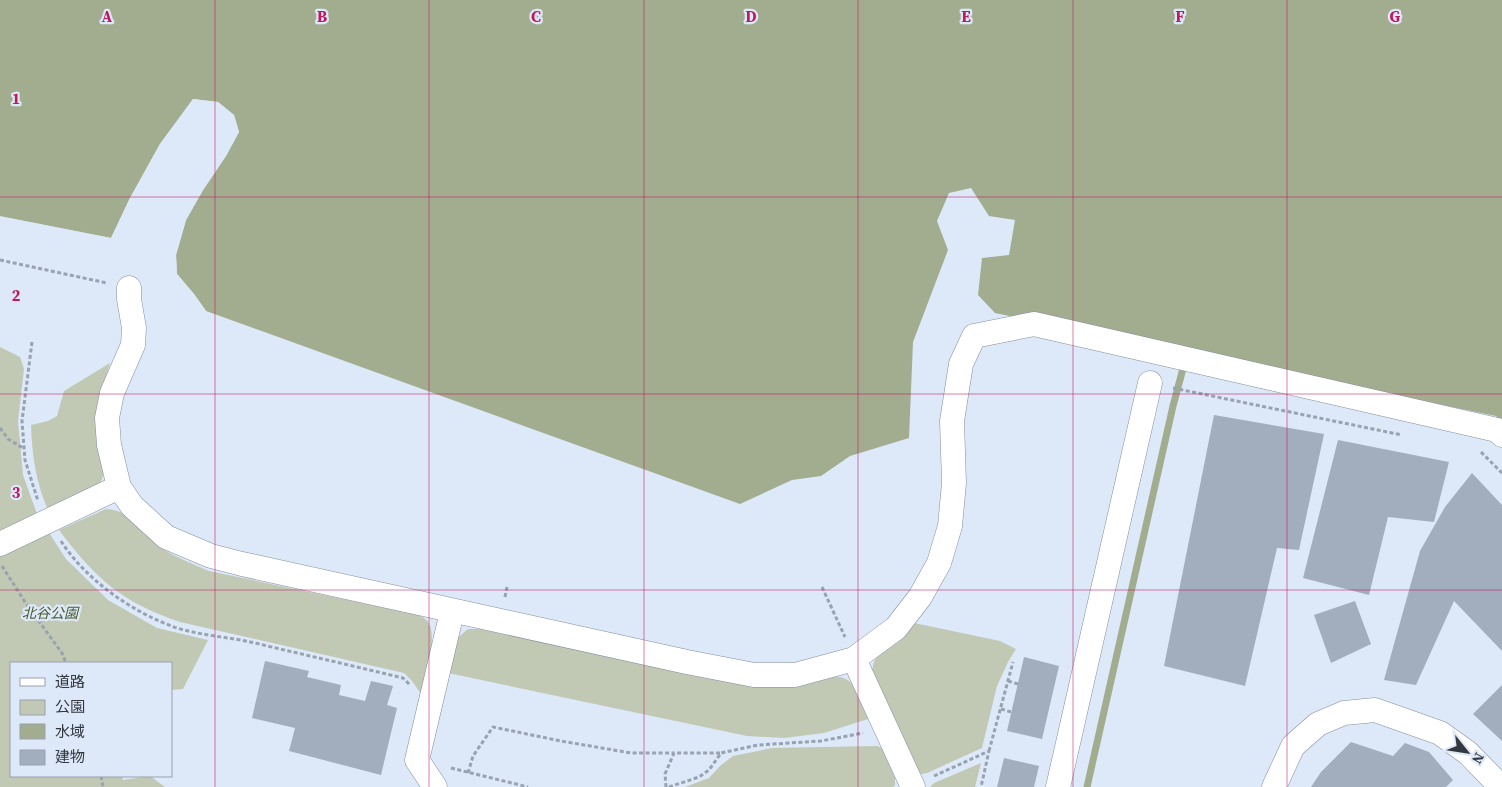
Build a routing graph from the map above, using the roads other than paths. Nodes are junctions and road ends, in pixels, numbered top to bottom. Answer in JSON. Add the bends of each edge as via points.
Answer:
{"nodes":[{"id":1,"x":129,"y":288,"type":"road end"},
{"id":2,"x":1150,"y":383,"type":"road end"},
{"id":3,"x":1502,"y":435,"type":"edge"},
{"id":4,"x":119,"y":486,"type":"junction"},
{"id":5,"x":0,"y":544,"type":"edge"},
{"id":6,"x":452,"y":612,"type":"junction"},
{"id":7,"x":854,"y":658,"type":"junction"},
{"id":8,"x":436,"y":787,"type":"edge"},
{"id":9,"x":913,"y":787,"type":"edge"},
{"id":10,"x":1058,"y":787,"type":"edge"},
{"id":11,"x":1274,"y":787,"type":"edge"},
{"id":12,"x":1501,"y":787,"type":"edge"}],
"edges":[{"from":1,"to":4,"type":"street","via":[[133,346],[112,393],[107,418],[108,445]]},
{"from":2,"to":10,"type":"street"},
{"from":3,"to":7,"type":"street","via":[[1497,430],[1034,324],[974,336],[961,364],[952,421],[954,483],[950,526],[939,563],[920,597],[896,628]]},
{"from":4,"to":5,"type":"street"},
{"from":4,"to":6,"type":"street","via":[[132,506],[166,537],[211,556]]},
{"from":6,"to":7,"type":"street","via":[[754,675],[796,674]]},
{"from":6,"to":8,"type":"street","via":[[417,760]]},
{"from":7,"to":9,"type":"street"},
{"from":11,"to":12,"type":"street","via":[[1293,746],[1318,724],[1344,713],[1375,710],[1440,733],[1468,753]]}]}
